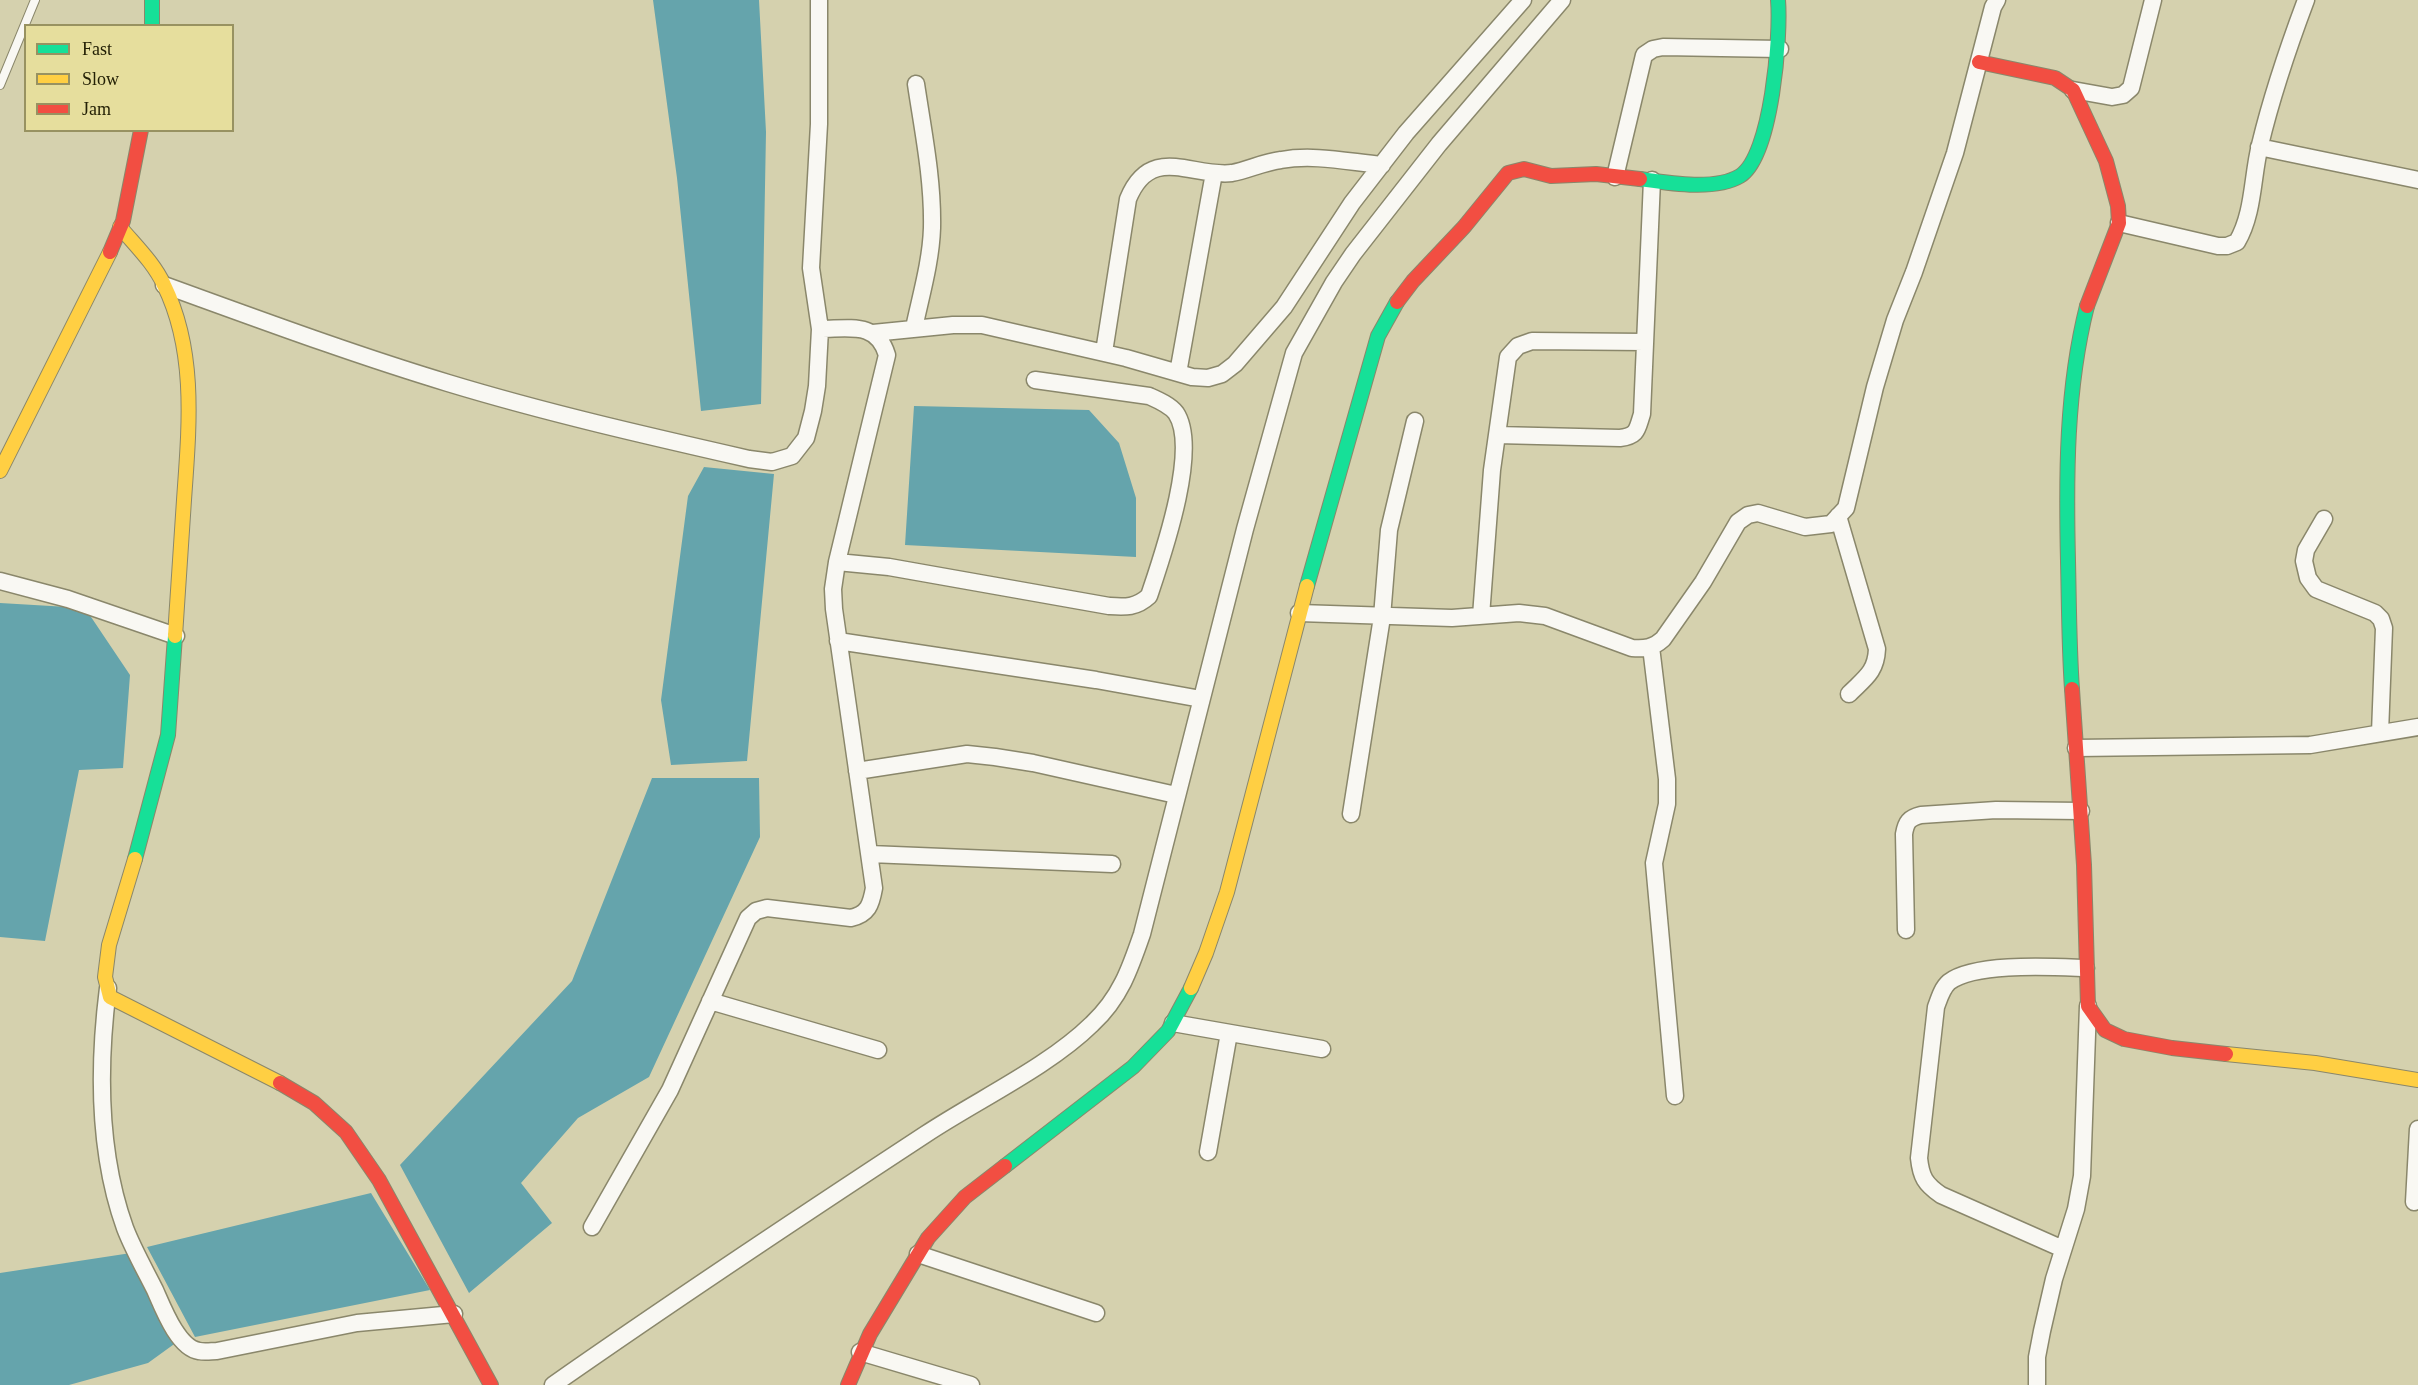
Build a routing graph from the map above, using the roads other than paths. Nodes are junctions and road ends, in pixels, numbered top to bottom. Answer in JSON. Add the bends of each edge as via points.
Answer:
{"nodes":[{"id":1,"x":35,"y":0,"type":"edge"},
{"id":2,"x":152,"y":0,"type":"edge"},
{"id":3,"x":819,"y":0,"type":"edge"},
{"id":4,"x":1523,"y":0,"type":"edge"},
{"id":5,"x":1562,"y":0,"type":"edge"},
{"id":6,"x":1778,"y":0,"type":"edge"},
{"id":7,"x":1997,"y":0,"type":"edge"},
{"id":8,"x":2153,"y":0,"type":"edge"},
{"id":9,"x":2306,"y":0,"type":"edge"},
{"id":10,"x":25,"y":24,"type":"edge"},
{"id":11,"x":152,"y":24,"type":"edge"},
{"id":12,"x":24,"y":27,"type":"edge"},
{"id":13,"x":1780,"y":49,"type":"junction"},
{"id":14,"x":1979,"y":62,"type":"junction"},
{"id":15,"x":916,"y":84,"type":"dead end"},
{"id":16,"x":0,"y":85,"type":"edge"},
{"id":17,"x":2073,"y":90,"type":"junction"},
{"id":18,"x":141,"y":132,"type":"edge"},
{"id":19,"x":2259,"y":147,"type":"junction"},
{"id":20,"x":1382,"y":165,"type":"junction"},
{"id":21,"x":1214,"y":173,"type":"junction"},
{"id":22,"x":1615,"y":177,"type":"junction"},
{"id":23,"x":1652,"y":180,"type":"junction"},
{"id":24,"x":2418,"y":180,"type":"edge"},
{"id":25,"x":2119,"y":222,"type":"junction"},
{"id":26,"x":120,"y":227,"type":"junction"},
{"id":27,"x":164,"y":285,"type":"junction"},
{"id":28,"x":914,"y":328,"type":"junction"},
{"id":29,"x":820,"y":329,"type":"junction"},
{"id":30,"x":873,"y":333,"type":"junction"},
{"id":31,"x":1645,"y":342,"type":"junction"},
{"id":32,"x":1104,"y":352,"type":"junction"},
{"id":33,"x":1178,"y":373,"type":"junction"},
{"id":34,"x":1035,"y":380,"type":"dead end"},
{"id":35,"x":1415,"y":421,"type":"dead end"},
{"id":36,"x":1497,"y":435,"type":"junction"},
{"id":37,"x":0,"y":471,"type":"edge"},
{"id":38,"x":1838,"y":516,"type":"junction"},
{"id":39,"x":2324,"y":519,"type":"dead end"},
{"id":40,"x":837,"y":562,"type":"junction"},
{"id":41,"x":0,"y":581,"type":"edge"},
{"id":42,"x":1299,"y":613,"type":"junction"},
{"id":43,"x":1481,"y":616,"type":"junction"},
{"id":44,"x":1382,"y":617,"type":"junction"},
{"id":45,"x":176,"y":636,"type":"junction"},
{"id":46,"x":838,"y":641,"type":"junction"},
{"id":47,"x":1651,"y":647,"type":"junction"},
{"id":48,"x":1849,"y":694,"type":"dead end"},
{"id":49,"x":1201,"y":699,"type":"junction"},
{"id":50,"x":2418,"y":727,"type":"edge"},
{"id":51,"x":2380,"y":733,"type":"junction"},
{"id":52,"x":2076,"y":748,"type":"junction"},
{"id":53,"x":857,"y":771,"type":"junction"},
{"id":54,"x":1176,"y":795,"type":"junction"},
{"id":55,"x":2080,"y":811,"type":"junction"},
{"id":56,"x":1351,"y":814,"type":"dead end"},
{"id":57,"x":870,"y":854,"type":"junction"},
{"id":58,"x":1112,"y":864,"type":"dead end"},
{"id":59,"x":1906,"y":930,"type":"dead end"},
{"id":60,"x":2086,"y":968,"type":"junction"},
{"id":61,"x":108,"y":988,"type":"junction"},
{"id":62,"x":710,"y":1001,"type":"junction"},
{"id":63,"x":2088,"y":1006,"type":"junction"},
{"id":64,"x":1173,"y":1023,"type":"junction"},
{"id":65,"x":1229,"y":1033,"type":"junction"},
{"id":66,"x":1322,"y":1049,"type":"dead end"},
{"id":67,"x":878,"y":1050,"type":"dead end"},
{"id":68,"x":2418,"y":1080,"type":"edge"},
{"id":69,"x":1675,"y":1096,"type":"dead end"},
{"id":70,"x":2418,"y":1129,"type":"edge"},
{"id":71,"x":1208,"y":1152,"type":"dead end"},
{"id":72,"x":2414,"y":1202,"type":"dead end"},
{"id":73,"x":592,"y":1227,"type":"dead end"},
{"id":74,"x":2064,"y":1249,"type":"junction"},
{"id":75,"x":918,"y":1254,"type":"junction"},
{"id":76,"x":1096,"y":1313,"type":"dead end"},
{"id":77,"x":454,"y":1314,"type":"junction"},
{"id":78,"x":860,"y":1352,"type":"junction"},
{"id":79,"x":491,"y":1385,"type":"edge"},
{"id":80,"x":553,"y":1385,"type":"edge"},
{"id":81,"x":848,"y":1385,"type":"edge"},
{"id":82,"x":971,"y":1385,"type":"edge"},
{"id":83,"x":2037,"y":1385,"type":"edge"}],
"edges":[{"from":1,"to":10,"type":"lane"},
{"from":2,"to":11,"type":"street"},
{"from":3,"to":29,"type":"street","via":[[819,124],[811,268]]},
{"from":4,"to":20,"type":"street"},
{"from":5,"to":49,"type":"street","via":[[1439,144],[1353,254],[1294,353]]},
{"from":6,"to":13,"type":"street"},
{"from":7,"to":14,"type":"street"},
{"from":8,"to":17,"type":"street","via":[[2131,88],[2112,97]]},
{"from":9,"to":19,"type":"street","via":[[2277,80]]},
{"from":12,"to":16,"type":"lane"},
{"from":13,"to":22,"type":"street","via":[[1663,47],[1644,55]]},
{"from":13,"to":23,"type":"street","via":[[1764,126],[1751,162],[1741,175],[1699,184]]},
{"from":14,"to":17,"type":"street","via":[[2055,78]]},
{"from":14,"to":38,"type":"street","via":[[1955,153],[1878,376],[1846,508]]},
{"from":15,"to":28,"type":"street","via":[[929,170],[932,229]]},
{"from":17,"to":25,"type":"street","via":[[2106,161]]},
{"from":18,"to":26,"type":"street"},
{"from":19,"to":24,"type":"street"},
{"from":19,"to":25,"type":"street","via":[[2246,223],[2237,242],[2218,246]]},
{"from":20,"to":21,"type":"street","via":[[1303,157],[1262,163],[1233,173]]},
{"from":20,"to":33,"type":"street","via":[[1352,203],[1284,307],[1235,364],[1208,378]]},
{"from":21,"to":32,"type":"street","via":[[1176,165],[1159,168],[1133,186]]},
{"from":21,"to":33,"type":"street"},
{"from":22,"to":23,"type":"street"},
{"from":22,"to":42,"type":"street","via":[[1540,175],[1514,168],[1405,289],[1378,336]]},
{"from":23,"to":31,"type":"street"},
{"from":25,"to":52,"type":"street","via":[[2090,294],[2073,375],[2066,490]]},
{"from":26,"to":27,"type":"street"},
{"from":26,"to":37,"type":"street","via":[[102,271]]},
{"from":27,"to":29,"type":"street","via":[[449,384],[604,426],[772,462],[792,456],[806,438],[817,386]]},
{"from":27,"to":45,"type":"street","via":[[189,376]]},
{"from":28,"to":30,"type":"street"},
{"from":28,"to":32,"type":"street","via":[[982,325]]},
{"from":29,"to":30,"type":"street","via":[[860,329]]},
{"from":30,"to":40,"type":"street","via":[[883,344],[886,355]]},
{"from":31,"to":36,"type":"street","via":[[1547,340],[1518,346],[1508,357]]},
{"from":31,"to":36,"type":"street","via":[[1642,414],[1630,437]]},
{"from":32,"to":33,"type":"street"},
{"from":34,"to":40,"type":"street","via":[[1149,396],[1176,413],[1183,433],[1182,470],[1169,536],[1149,596],[1143,602],[1128,608],[1109,606],[889,567]]},
{"from":35,"to":44,"type":"street","via":[[1389,530]]},
{"from":36,"to":43,"type":"street"},
{"from":38,"to":47,"type":"street","via":[[1831,524],[1817,528],[1758,513],[1738,522],[1703,582],[1663,639]]},
{"from":38,"to":48,"type":"street","via":[[1877,648],[1877,663],[1871,673]]},
{"from":39,"to":51,"type":"street","via":[[2306,550],[2308,578],[2316,589],[2375,613],[2384,628]]},
{"from":40,"to":46,"type":"street","via":[[833,589]]},
{"from":41,"to":45,"type":"street","via":[[68,599]]},
{"from":42,"to":44,"type":"street"},
{"from":42,"to":64,"type":"street","via":[[1227,892],[1206,953]]},
{"from":43,"to":44,"type":"street"},
{"from":43,"to":47,"type":"street","via":[[1545,616],[1632,648]]},
{"from":44,"to":56,"type":"street"},
{"from":45,"to":61,"type":"street","via":[[168,735],[147,821],[109,945],[105,977]]},
{"from":46,"to":49,"type":"street"},
{"from":46,"to":53,"type":"street"},
{"from":47,"to":69,"type":"street","via":[[1667,779],[1667,804],[1654,863]]},
{"from":49,"to":54,"type":"street"},
{"from":50,"to":51,"type":"street"},
{"from":51,"to":52,"type":"street","via":[[2310,745]]},
{"from":52,"to":55,"type":"street"},
{"from":53,"to":54,"type":"street","via":[[967,754],[995,756]]},
{"from":53,"to":57,"type":"street"},
{"from":54,"to":80,"type":"street","via":[[1136,953],[1116,998],[1093,1023],[1065,1049],[928,1132]]},
{"from":55,"to":59,"type":"street","via":[[1996,810],[1910,818],[1904,834]]},
{"from":55,"to":60,"type":"street"},
{"from":57,"to":58,"type":"street"},
{"from":57,"to":62,"type":"street","via":[[874,888],[871,906],[863,915],[851,918],[767,908],[756,911],[748,918]]},
{"from":60,"to":63,"type":"street"},
{"from":60,"to":74,"type":"street","via":[[2032,966],[1990,970],[1948,983],[1936,1007],[1919,1158],[1927,1186],[1941,1195]]},
{"from":61,"to":77,"type":"street","via":[[110,997],[132,1010],[314,1103],[346,1132],[379,1180]]},
{"from":61,"to":77,"type":"street","via":[[101,1045],[113,1191],[125,1230],[183,1342],[197,1351],[217,1351],[357,1323]]},
{"from":62,"to":67,"type":"street"},
{"from":62,"to":73,"type":"street","via":[[670,1090]]},
{"from":63,"to":68,"type":"street","via":[[2105,1030],[2124,1039]]},
{"from":63,"to":74,"type":"street","via":[[2082,1176]]},
{"from":64,"to":65,"type":"street"},
{"from":64,"to":75,"type":"street","via":[[1133,1067],[947,1213]]},
{"from":65,"to":66,"type":"street"},
{"from":65,"to":71,"type":"street"},
{"from":70,"to":72,"type":"street"},
{"from":74,"to":83,"type":"street","via":[[2042,1331]]},
{"from":75,"to":76,"type":"street"},
{"from":75,"to":78,"type":"street"},
{"from":77,"to":79,"type":"street"},
{"from":78,"to":81,"type":"street"},
{"from":78,"to":82,"type":"street"}]}
